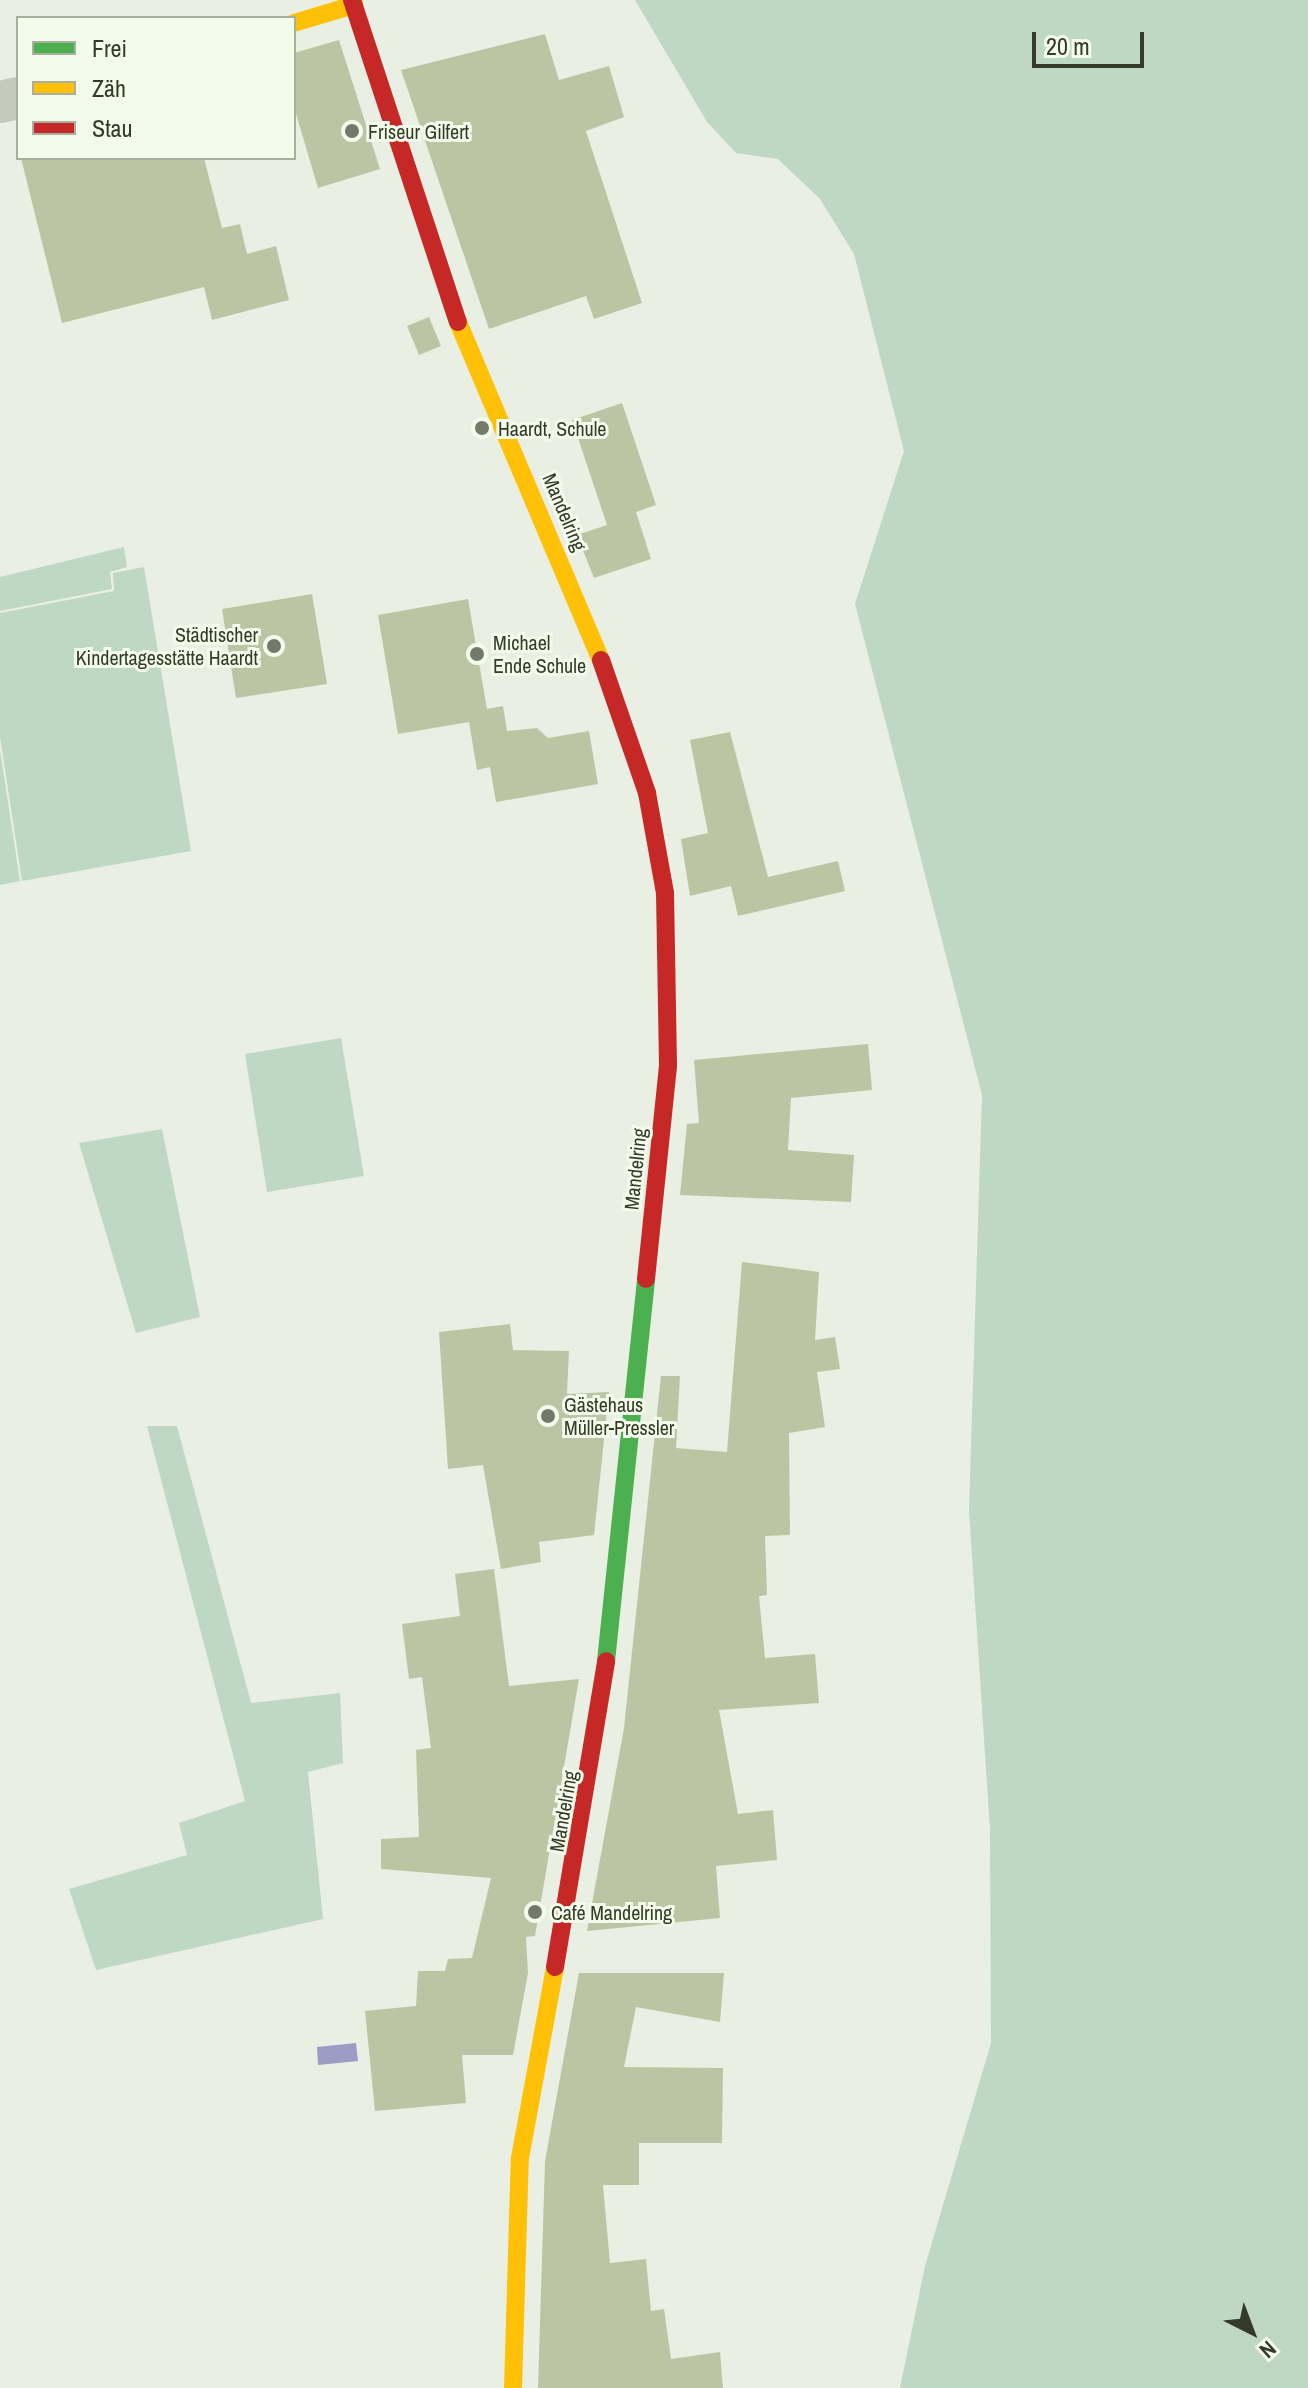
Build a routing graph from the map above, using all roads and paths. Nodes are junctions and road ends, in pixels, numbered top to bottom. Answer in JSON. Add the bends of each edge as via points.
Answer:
{"nodes":[{"id":1,"x":353,"y":3,"type":"edge"},
{"id":2,"x":296,"y":22,"type":"edge"},
{"id":3,"x":513,"y":2388,"type":"edge"}],
"edges":[{"from":1,"to":2,"type":"street"},
{"from":1,"to":3,"type":"street","name":"Mandelring","via":[[449,300],[609,678],[647,793],[665,893],[668,1066],[599,1725],[520,2158]]}]}
